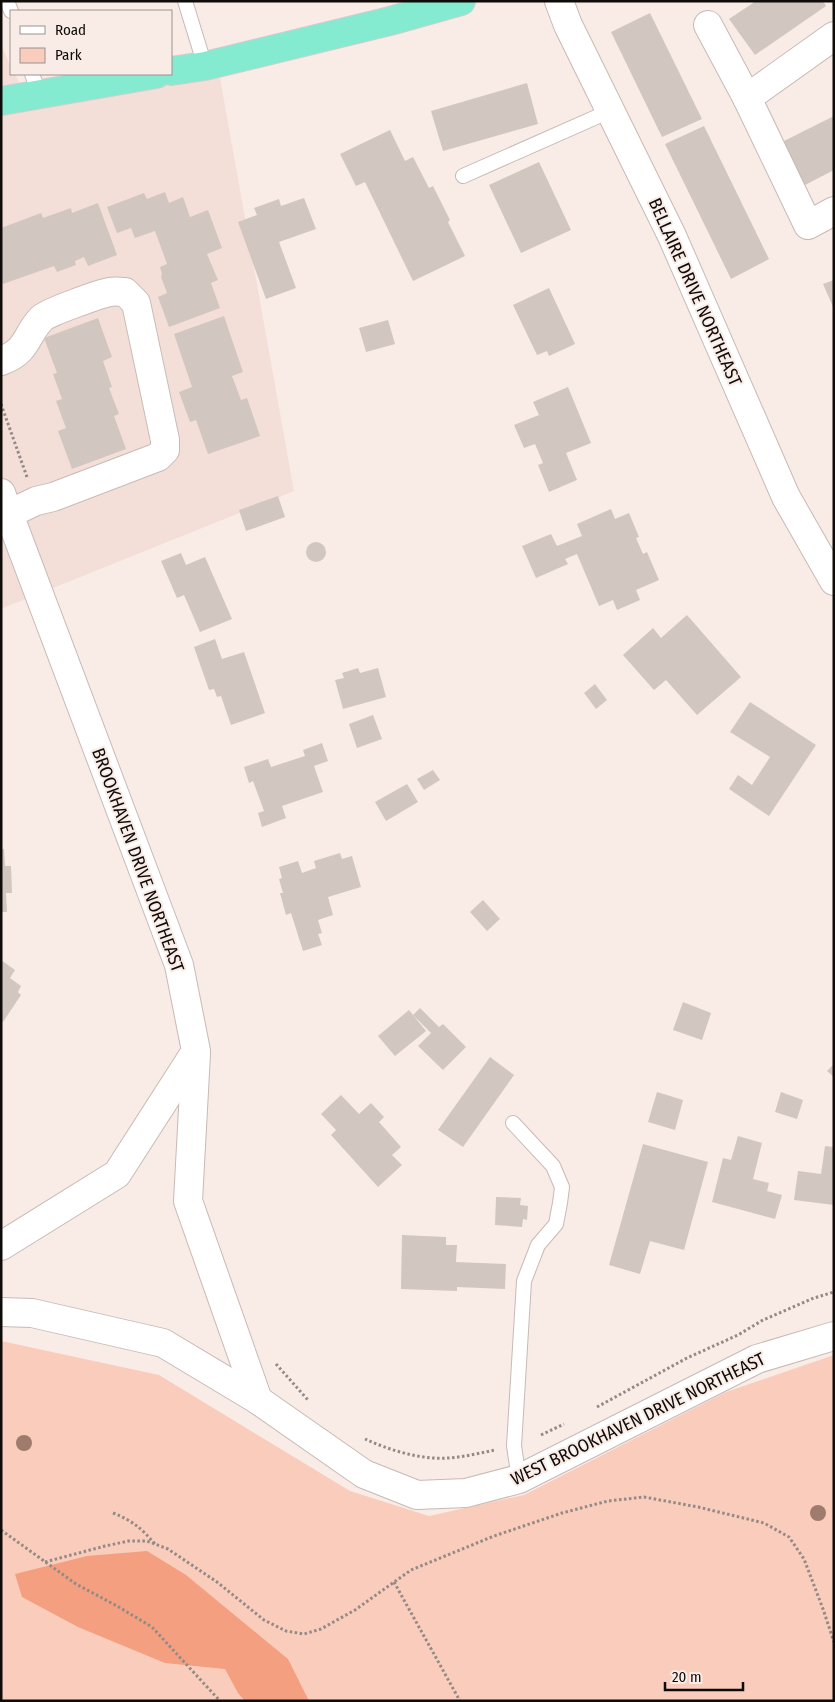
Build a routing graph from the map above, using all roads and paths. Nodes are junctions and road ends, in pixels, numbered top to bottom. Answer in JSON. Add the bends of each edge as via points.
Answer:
{"nodes":[{"id":1,"x":185,"y":1,"type":"edge"},
{"id":2,"x":461,"y":1,"type":"edge"},
{"id":3,"x":559,"y":1,"type":"edge"},
{"id":4,"x":708,"y":25,"type":"dead end"},
{"id":5,"x":834,"y":36,"type":"edge"},
{"id":6,"x":205,"y":66,"type":"junction"},
{"id":7,"x":172,"y":71,"type":"edge"},
{"id":8,"x":143,"y":75,"type":"edge"},
{"id":9,"x":36,"y":83,"type":"edge"},
{"id":10,"x":747,"y":98,"type":"junction"},
{"id":11,"x":1,"y":101,"type":"edge"},
{"id":12,"x":610,"y":111,"type":"junction"},
{"id":13,"x":463,"y":176,"type":"dead end"},
{"id":14,"x":834,"y":211,"type":"edge"},
{"id":15,"x":1,"y":361,"type":"edge"},
{"id":16,"x":1,"y":404,"type":"edge"},
{"id":17,"x":28,"y":480,"type":"dead end"},
{"id":18,"x":5,"y":504,"type":"edge"},
{"id":19,"x":834,"y":581,"type":"edge"},
{"id":20,"x":196,"y":1051,"type":"junction"},
{"id":21,"x":513,"y":1123,"type":"dead end"},
{"id":22,"x":1,"y":1246,"type":"edge"},
{"id":23,"x":834,"y":1292,"type":"edge"},
{"id":24,"x":1,"y":1312,"type":"edge"},
{"id":25,"x":834,"y":1336,"type":"edge"},
{"id":26,"x":272,"y":1360,"type":"dead end"},
{"id":27,"x":258,"y":1400,"type":"junction"},
{"id":28,"x":314,"y":1406,"type":"dead end"},
{"id":29,"x":592,"y":1410,"type":"dead end"},
{"id":30,"x":568,"y":1422,"type":"dead end"},
{"id":31,"x":358,"y":1437,"type":"dead end"},
{"id":32,"x":514,"y":1446,"type":"junction"},
{"id":33,"x":519,"y":1479,"type":"junction"},
{"id":34,"x":114,"y":1513,"type":"dead end"},
{"id":35,"x":1,"y":1530,"type":"edge"},
{"id":36,"x":155,"y":1544,"type":"junction"},
{"id":37,"x":45,"y":1562,"type":"junction"},
{"id":38,"x":394,"y":1582,"type":"junction"},
{"id":39,"x":834,"y":1642,"type":"edge"},
{"id":40,"x":220,"y":1701,"type":"edge"},
{"id":41,"x":460,"y":1701,"type":"edge"}],
"edges":[{"from":1,"to":6,"type":"lane"},
{"from":2,"to":6,"type":"highway"},
{"from":3,"to":12,"type":"street","name":"BELLAIRE DRIVE NORTHEAST"},
{"from":4,"to":10,"type":"street"},
{"from":5,"to":10,"type":"street"},
{"from":6,"to":7,"type":"highway"},
{"from":8,"to":9,"type":"highway"},
{"from":9,"to":11,"type":"highway"},
{"from":10,"to":14,"type":"street","via":[[808,225]]},
{"from":12,"to":13,"type":"lane"},
{"from":12,"to":19,"type":"street","name":"BELLAIRE DRIVE NORTHEAST","via":[[672,236],[786,497]]},
{"from":15,"to":18,"type":"street","via":[[23,348],[43,316],[111,291],[126,292],[136,303],[166,440],[165,450],[158,457],[53,497]]},
{"from":16,"to":17,"type":"path"},
{"from":18,"to":20,"type":"street","name":"BROOKHAVEN DRIVE NORTHEAST","via":[[179,965]]},
{"from":20,"to":22,"type":"street","via":[[117,1174]]},
{"from":20,"to":27,"type":"street","via":[[188,1201]]},
{"from":21,"to":32,"type":"lane","via":[[553,1166],[562,1187],[556,1224],[538,1245],[524,1281]]},
{"from":23,"to":29,"type":"path","via":[[763,1320]]},
{"from":24,"to":27,"type":"street","name":"WEST BROOKHAVEN DRIVE NORTHEAST","via":[[32,1314],[163,1343]]},
{"from":25,"to":33,"type":"street","name":"WEST BROOKHAVEN DRIVE NORTHEAST","via":[[758,1359]]},
{"from":26,"to":28,"type":"path"},
{"from":27,"to":33,"type":"street","name":"WEST BROOKHAVEN DRIVE NORTHEAST","via":[[364,1474],[417,1495],[466,1493]]},
{"from":30,"to":32,"type":"path","via":[[530,1442]]},
{"from":31,"to":32,"type":"path","via":[[406,1453],[448,1458]]},
{"from":32,"to":33,"type":"lane"},
{"from":34,"to":36,"type":"path","via":[[129,1519]]},
{"from":35,"to":37,"type":"path"},
{"from":36,"to":37,"type":"path","via":[[129,1541]]},
{"from":36,"to":38,"type":"path","via":[[168,1549],[217,1582],[264,1620],[286,1631],[304,1634],[322,1630]]},
{"from":37,"to":40,"type":"path","via":[[76,1584],[152,1627]]},
{"from":38,"to":39,"type":"path","via":[[411,1570],[494,1536],[608,1500],[644,1497],[764,1523],[789,1537],[804,1559]]},
{"from":38,"to":41,"type":"path"}]}
